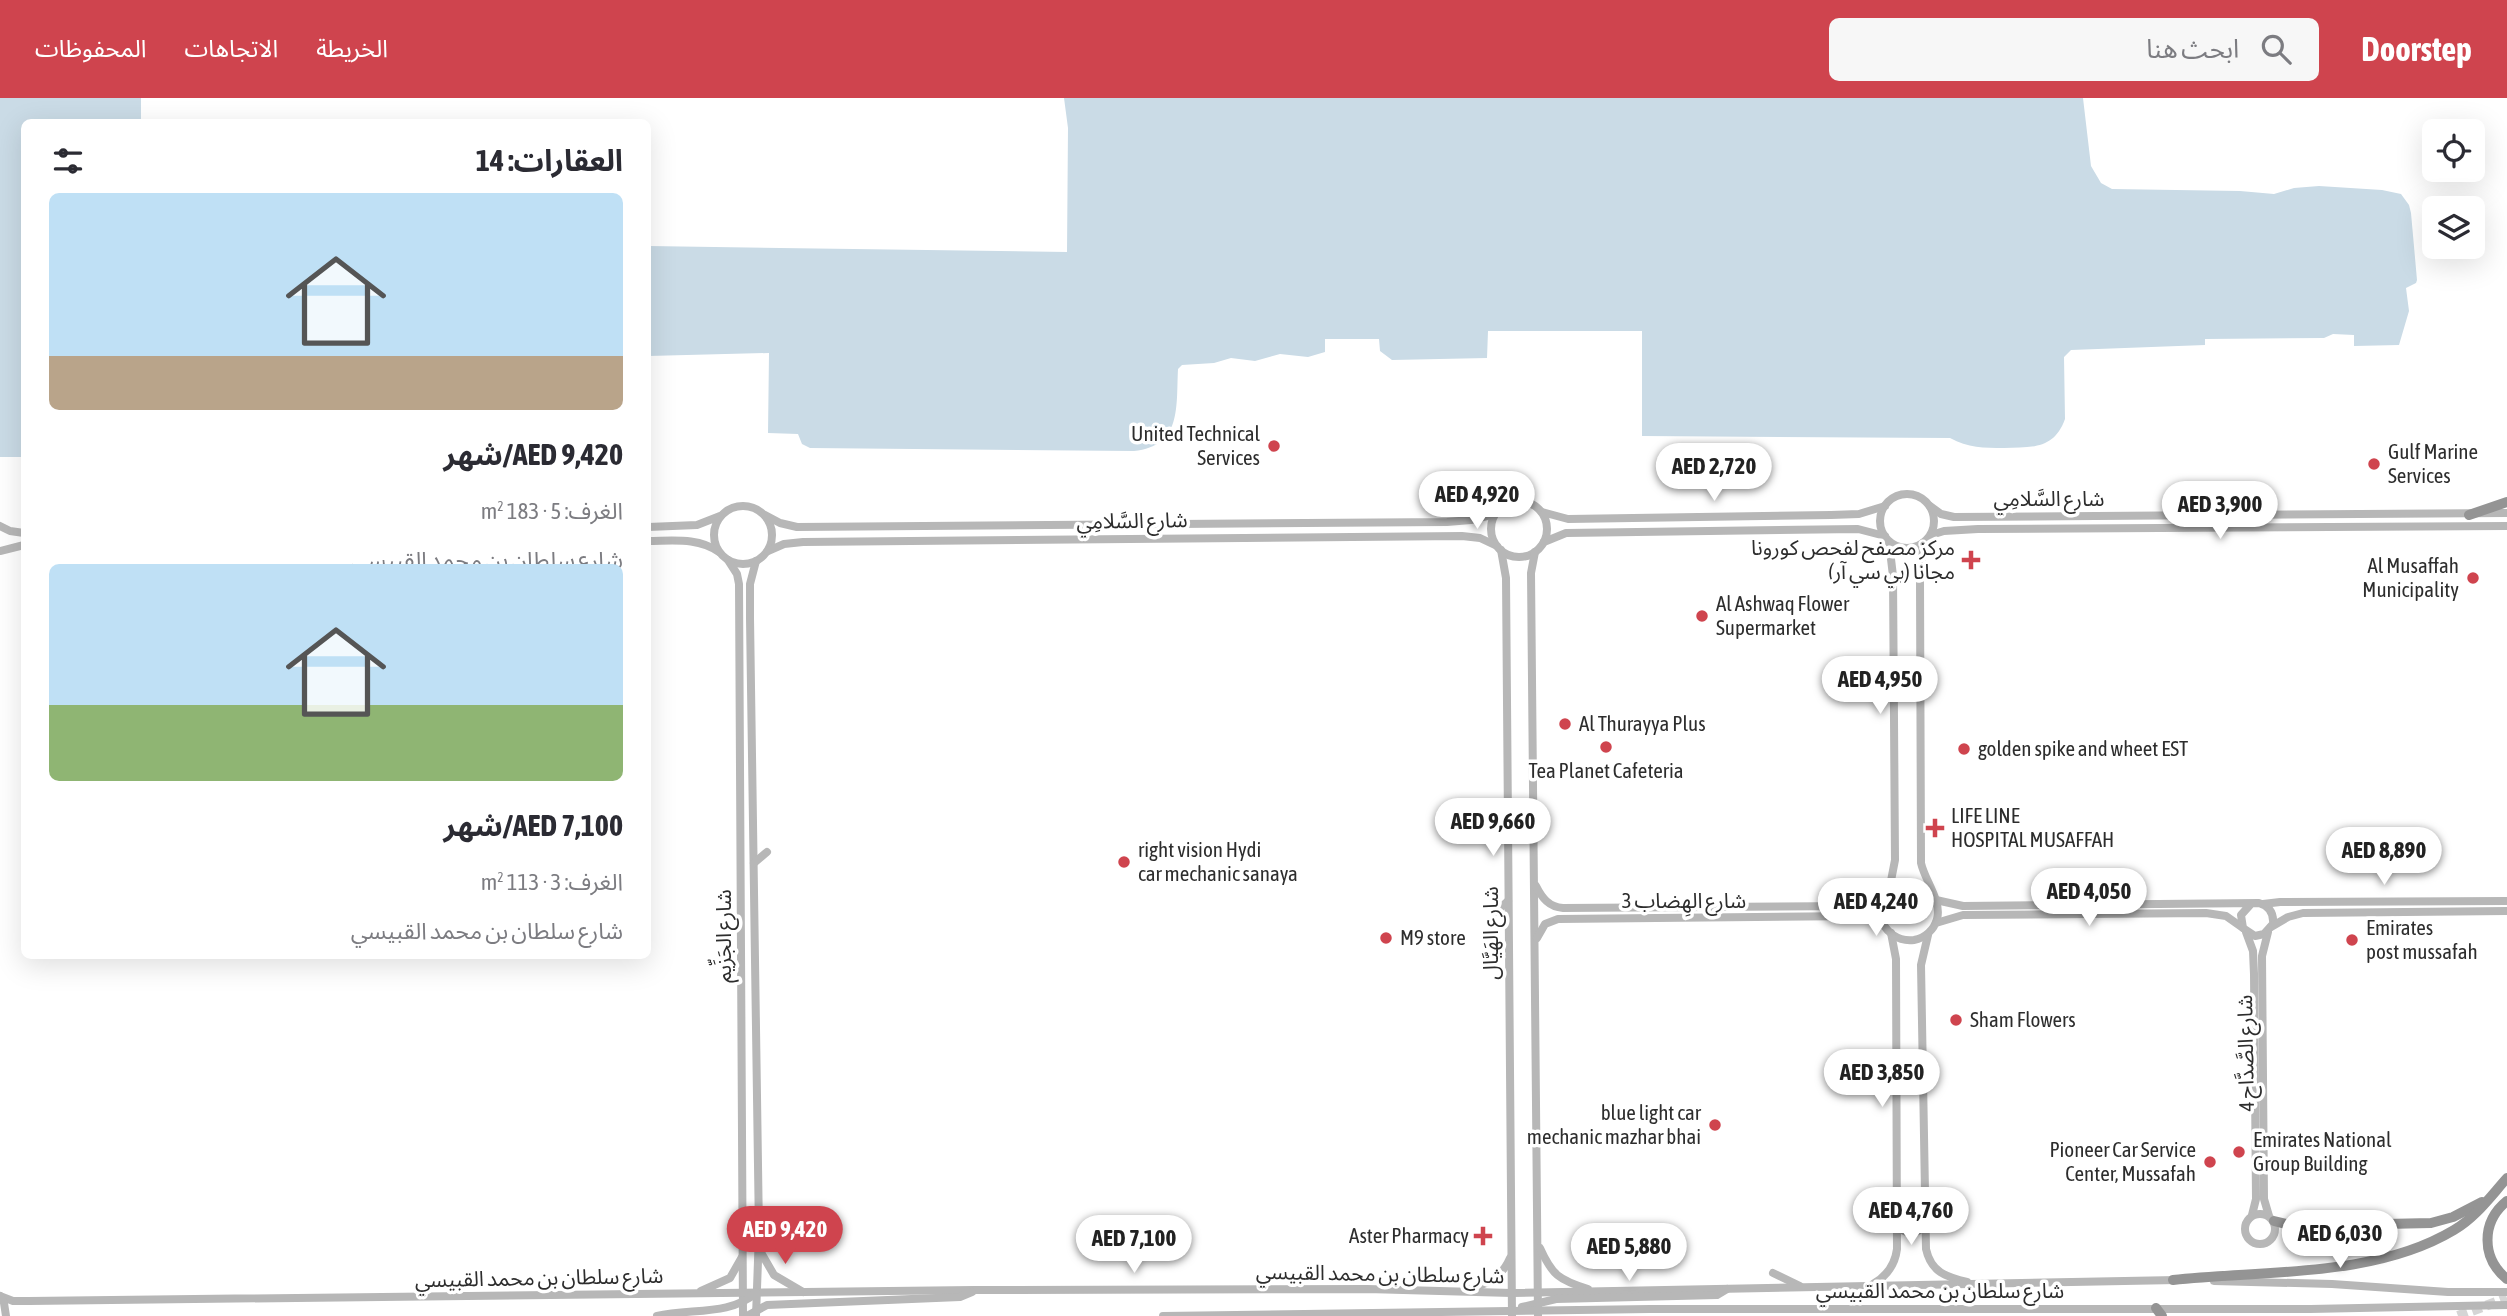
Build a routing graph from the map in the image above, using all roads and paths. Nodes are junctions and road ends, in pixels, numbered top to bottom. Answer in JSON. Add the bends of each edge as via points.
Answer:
{"nodes":[{"id":1,"x":2507,"y":502,"type":"edge"},
{"id":2,"x":1885,"y":506,"type":"junction"},
{"id":3,"x":1930,"y":506,"type":"junction"},
{"id":4,"x":1542,"y":512,"type":"junction"},
{"id":5,"x":2507,"y":513,"type":"edge"},
{"id":6,"x":1495,"y":514,"type":"junction"},
{"id":7,"x":2469,"y":514,"type":"junction"},
{"id":8,"x":765,"y":515,"type":"junction"},
{"id":9,"x":720,"y":516,"type":"junction"},
{"id":10,"x":0,"y":526,"type":"edge"},
{"id":11,"x":2507,"y":526,"type":"edge"},
{"id":12,"x":651,"y":527,"type":"edge"},
{"id":13,"x":21,"y":532,"type":"edge"},
{"id":14,"x":1931,"y":535,"type":"junction"},
{"id":15,"x":1887,"y":539,"type":"junction"},
{"id":16,"x":651,"y":541,"type":"edge"},
{"id":17,"x":1544,"y":542,"type":"junction"},
{"id":18,"x":1923,"y":543,"type":"junction"},
{"id":19,"x":21,"y":546,"type":"edge"},
{"id":20,"x":1499,"y":548,"type":"junction"},
{"id":21,"x":0,"y":551,"type":"edge"},
{"id":22,"x":768,"y":551,"type":"junction"},
{"id":23,"x":1535,"y":552,"type":"junction"},
{"id":24,"x":720,"y":553,"type":"junction"},
{"id":25,"x":728,"y":560,"type":"junction"},
{"id":26,"x":756,"y":561,"type":"junction"},
{"id":27,"x":1495,"y":812,"type":"dead end"},
{"id":28,"x":1508,"y":826,"type":"junction"},
{"id":29,"x":767,"y":852,"type":"dead end"},
{"id":30,"x":754,"y":863,"type":"junction"},
{"id":31,"x":1534,"y":883,"type":"junction"},
{"id":32,"x":1887,"y":895,"type":"junction"},
{"id":33,"x":1934,"y":897,"type":"junction"},
{"id":34,"x":1508,"y":901,"type":"junction"},
{"id":35,"x":2507,"y":901,"type":"edge"},
{"id":36,"x":2263,"y":904,"type":"junction"},
{"id":37,"x":2250,"y":905,"type":"junction"},
{"id":38,"x":1573,"y":908,"type":"junction"},
{"id":39,"x":2507,"y":911,"type":"edge"},
{"id":40,"x":1496,"y":912,"type":"dead end"},
{"id":41,"x":1574,"y":919,"type":"junction"},
{"id":42,"x":1936,"y":923,"type":"junction"},
{"id":43,"x":2270,"y":929,"type":"junction"},
{"id":44,"x":1888,"y":930,"type":"junction"},
{"id":45,"x":2245,"y":930,"type":"junction"},
{"id":46,"x":1929,"y":933,"type":"junction"},
{"id":47,"x":1535,"y":944,"type":"junction"},
{"id":48,"x":2507,"y":1178,"type":"edge"},
{"id":49,"x":2493,"y":1195,"type":"junction"},
{"id":50,"x":2507,"y":1201,"type":"edge"},
{"id":51,"x":2252,"y":1215,"type":"junction"},
{"id":52,"x":2271,"y":1219,"type":"junction"},
{"id":53,"x":1897,"y":1223,"type":"junction"},
{"id":54,"x":1926,"y":1223,"type":"junction"},
{"id":55,"x":1537,"y":1243,"type":"junction"},
{"id":56,"x":758,"y":1247,"type":"junction"},
{"id":57,"x":743,"y":1254,"type":"junction"},
{"id":58,"x":1511,"y":1255,"type":"junction"},
{"id":59,"x":1773,"y":1273,"type":"dead end"},
{"id":60,"x":2507,"y":1279,"type":"edge"},
{"id":61,"x":2173,"y":1280,"type":"junction"},
{"id":62,"x":1868,"y":1285,"type":"junction"},
{"id":63,"x":1976,"y":1285,"type":"junction"},
{"id":64,"x":1803,"y":1287,"type":"junction"},
{"id":65,"x":1728,"y":1289,"type":"junction"},
{"id":66,"x":974,"y":1290,"type":"junction"},
{"id":67,"x":1463,"y":1291,"type":"junction"},
{"id":68,"x":1598,"y":1291,"type":"junction"},
{"id":69,"x":1538,"y":1292,"type":"junction"},
{"id":70,"x":2507,"y":1292,"type":"edge"},
{"id":71,"x":742,"y":1293,"type":"junction"},
{"id":72,"x":756,"y":1293,"type":"junction"},
{"id":73,"x":806,"y":1293,"type":"junction"},
{"id":74,"x":692,"y":1294,"type":"junction"},
{"id":75,"x":0,"y":1296,"type":"edge"},
{"id":76,"x":743,"y":1304,"type":"junction"},
{"id":77,"x":1512,"y":1305,"type":"edge"},
{"id":78,"x":2507,"y":1305,"type":"edge"},
{"id":79,"x":1964,"y":1308,"type":"junction"},
{"id":80,"x":1538,"y":1309,"type":"edge"},
{"id":81,"x":1584,"y":1309,"type":"junction"},
{"id":82,"x":1650,"y":1309,"type":"junction"},
{"id":83,"x":1785,"y":1309,"type":"junction"},
{"id":84,"x":1867,"y":1309,"type":"junction"},
{"id":85,"x":1467,"y":1311,"type":"junction"},
{"id":86,"x":756,"y":1312,"type":"edge"},
{"id":87,"x":1380,"y":1312,"type":"junction"},
{"id":88,"x":2159,"y":1312,"type":"edge"},
{"id":89,"x":6,"y":1316,"type":"edge"},
{"id":90,"x":657,"y":1316,"type":"edge"},
{"id":91,"x":745,"y":1316,"type":"edge"},
{"id":92,"x":1163,"y":1316,"type":"edge"},
{"id":93,"x":1477,"y":1316,"type":"edge"},
{"id":94,"x":1569,"y":1316,"type":"edge"},
{"id":95,"x":1661,"y":1316,"type":"edge"},
{"id":96,"x":1766,"y":1316,"type":"edge"},
{"id":97,"x":1875,"y":1316,"type":"edge"},
{"id":98,"x":1953,"y":1316,"type":"edge"}],
"edges":[{"from":1,"to":7,"type":"highway"},
{"from":2,"to":3,"type":"street","via":[[1904,495],[1918,497]]},
{"from":2,"to":4,"type":"street","via":[[1831,515],[1568,519]]},
{"from":2,"to":15,"type":"street","via":[[1880,521]]},
{"from":3,"to":7,"type":"street","name":"شارع السَّلامِي","via":[[1954,517]]},
{"from":3,"to":14,"type":"street"},
{"from":4,"to":6,"type":"street","via":[[1517,501]]},
{"from":4,"to":17,"type":"street","via":[[1547,527]]},
{"from":5,"to":7,"type":"street","name":"شارع السَّلامِي"},
{"from":6,"to":8,"type":"street","name":"شارع السَّلامِي","via":[[1447,522],[797,527]]},
{"from":6,"to":20,"type":"street","via":[[1491,527]]},
{"from":8,"to":9,"type":"street","via":[[745,505]]},
{"from":8,"to":22,"type":"street","via":[[773,533]]},
{"from":9,"to":12,"type":"street","via":[[697,525]]},
{"from":9,"to":24,"type":"street","via":[[714,535]]},
{"from":10,"to":13,"type":"street"},
{"from":11,"to":14,"type":"street","name":"شارع السَّلامِي","via":[[1978,529]]},
{"from":14,"to":18,"type":"street"},
{"from":15,"to":17,"type":"street","via":[[1858,529],[1566,533]]},
{"from":15,"to":18,"type":"street","via":[[1902,548]]},
{"from":15,"to":32,"type":"street","via":[[1893,576],[1895,860]]},
{"from":16,"to":24,"type":"street","via":[[695,541]]},
{"from":17,"to":23,"type":"street"},
{"from":18,"to":33,"type":"street","via":[[1921,863]]},
{"from":19,"to":21,"type":"street"},
{"from":20,"to":22,"type":"street","name":"شارع السَّلامِي","via":[[1480,538],[1462,536],[803,542]]},
{"from":20,"to":23,"type":"street","via":[[1521,556]]},
{"from":20,"to":28,"type":"street","name":"شارع الهَيَّال","via":[[1506,578]]},
{"from":22,"to":26,"type":"street"},
{"from":23,"to":31,"type":"street","name":"شارع الهَيَّال","via":[[1531,573]]},
{"from":24,"to":25,"type":"street"},
{"from":25,"to":26,"type":"street","via":[[740,564]]},
{"from":25,"to":57,"type":"street","name":"شارع الجَزِّيم","via":[[739,584]]},
{"from":26,"to":30,"type":"street","name":"شارع الجَزِّيم","via":[[750,584]]},
{"from":27,"to":28,"type":"street"},
{"from":28,"to":34,"type":"street","name":"شارع الهَيَّال"},
{"from":29,"to":30,"type":"street"},
{"from":30,"to":56,"type":"street","name":"شارع الجَزِّيم"},
{"from":31,"to":38,"type":"street","name":"شارع الهِضاب 3","via":[[1551,905]]},
{"from":31,"to":47,"type":"street","name":"شارع الهَيَّال"},
{"from":32,"to":33,"type":"street","via":[[1901,885],[1915,884]]},
{"from":32,"to":38,"type":"street","name":"شارع الهِضاب 3","via":[[1858,906]]},
{"from":32,"to":44,"type":"street","via":[[1881,915]]},
{"from":33,"to":37,"type":"street","via":[[1963,906]]},
{"from":33,"to":42,"type":"street"},
{"from":34,"to":40,"type":"street"},
{"from":34,"to":58,"type":"street","name":"شارع الهَيَّال"},
{"from":35,"to":36,"type":"street"},
{"from":36,"to":37,"type":"street"},
{"from":36,"to":43,"type":"street","via":[[2273,914]]},
{"from":37,"to":45,"type":"street","via":[[2241,915]]},
{"from":38,"to":41,"type":"street","via":[[1568,914]]},
{"from":39,"to":43,"type":"street","via":[[2303,913]]},
{"from":41,"to":44,"type":"street","name":"شارع الهِضاب 3","via":[[1861,916]]},
{"from":41,"to":47,"type":"street","name":"شارع الهِضاب 3","via":[[1545,924]]},
{"from":42,"to":45,"type":"street","via":[[1963,915],[2206,913],[2226,916]]},
{"from":42,"to":46,"type":"street"},
{"from":43,"to":45,"type":"street","via":[[2259,936]]},
{"from":43,"to":52,"type":"street","name":"شارع الصَّدَّاح 4","via":[[2262,956],[2264,1199]]},
{"from":44,"to":46,"type":"street","via":[[1910,940]]},
{"from":44,"to":53,"type":"street","via":[[1896,965]]},
{"from":45,"to":51,"type":"street","name":"شارع الصَّدَّاح 4","via":[[2253,951],[2254,974],[2256,1199]]},
{"from":46,"to":54,"type":"street","via":[[1922,965]]},
{"from":47,"to":55,"type":"street","name":"شارع الهَيَّال"},
{"from":48,"to":49,"type":"highway"},
{"from":49,"to":52,"type":"highway","via":[[2462,1213],[2431,1223],[2294,1226]]},
{"from":49,"to":61,"type":"highway","via":[[2455,1230],[2397,1255],[2320,1268]]},
{"from":50,"to":60,"type":"highway","via":[[2492,1218],[2487,1240],[2493,1263]]},
{"from":51,"to":52,"type":"street","via":[[2263,1213]]},
{"from":51,"to":52,"type":"street","via":[[2244,1230],[2255,1243],[2272,1238]]},
{"from":53,"to":54,"type":"street","via":[[1910,1233],[1920,1231]]},
{"from":53,"to":62,"type":"street","via":[[1894,1263],[1885,1276]]},
{"from":54,"to":63,"type":"street","via":[[1926,1249],[1933,1266],[1948,1277]]},
{"from":55,"to":68,"type":"street","via":[[1561,1280]]},
{"from":55,"to":69,"type":"street","name":"شارع الهَيَّال"},
{"from":56,"to":72,"type":"street","name":"شارع الجَزِّيم"},
{"from":56,"to":73,"type":"street","via":[[774,1275]]},
{"from":57,"to":71,"type":"street","name":"شارع الجَزِّيم"},
{"from":57,"to":74,"type":"street","via":[[730,1278]]},
{"from":58,"to":67,"type":"street","via":[[1496,1279]]},
{"from":58,"to":77,"type":"street","name":"شارع الهَيَّال"},
{"from":59,"to":64,"type":"street"},
{"from":61,"to":63,"type":"street","name":"شارع سلطان بن محمد القبيسي"},
{"from":61,"to":70,"type":"street","name":"شارع سلطان بن محمد القبيسي"},
{"from":62,"to":63,"type":"street","name":"شارع سلطان بن محمد القبيسي"},
{"from":62,"to":64,"type":"street","name":"شارع سلطان بن محمد القبيسي"},
{"from":64,"to":65,"type":"street","name":"شارع سلطان بن محمد القبيسي"},
{"from":65,"to":68,"type":"street","name":"شارع سلطان بن محمد القبيسي"},
{"from":65,"to":80,"type":"street","via":[[1717,1295],[1556,1299]]},
{"from":66,"to":67,"type":"street","name":"شارع سلطان بن محمد القبيسي"},
{"from":66,"to":73,"type":"street","name":"شارع سلطان بن محمد القبيسي"},
{"from":66,"to":86,"type":"street","via":[[960,1297],[786,1304]]},
{"from":67,"to":77,"type":"street","name":"شارع سلطان بن محمد القبيسي"},
{"from":68,"to":69,"type":"street","name":"شارع سلطان بن محمد القبيسي"},
{"from":69,"to":77,"type":"street","name":"شارع سلطان بن محمد القبيسي"},
{"from":69,"to":80,"type":"street","name":"شارع الهَيَّال"},
{"from":71,"to":72,"type":"street","name":"شارع سلطان بن محمد القبيسي"},
{"from":71,"to":74,"type":"street","name":"شارع سلطان بن محمد القبيسي"},
{"from":71,"to":76,"type":"street","name":"شارع الجَزِّيم"},
{"from":72,"to":73,"type":"street","name":"شارع سلطان بن محمد القبيسي"},
{"from":72,"to":76,"type":"street"},
{"from":72,"to":86,"type":"street","name":"شارع الجَزِّيم"},
{"from":74,"to":75,"type":"street","name":"شارع سلطان بن محمد القبيسي","via":[[29,1301]]},
{"from":75,"to":89,"type":"street"},
{"from":76,"to":90,"type":"street","via":[[723,1311]]},
{"from":76,"to":91,"type":"street","name":"شارع الجَزِّيم"},
{"from":77,"to":80,"type":"street","name":"شارع سلطان بن محمد القبيسي"},
{"from":77,"to":85,"type":"street","name":"شارع سلطان بن محمد القبيسي"},
{"from":77,"to":87,"type":"street","via":[[1387,1307]]},
{"from":78,"to":88,"type":"street","name":"شارع سلطان بن محمد القبيسي"},
{"from":79,"to":84,"type":"street","name":"شارع سلطان بن محمد القبيسي"},
{"from":79,"to":88,"type":"street","name":"شارع سلطان بن محمد القبيسي"},
{"from":79,"to":98,"type":"street"},
{"from":80,"to":81,"type":"street","name":"شارع سلطان بن محمد القبيسي"},
{"from":81,"to":82,"type":"street","name":"شارع سلطان بن محمد القبيسي"},
{"from":81,"to":94,"type":"street"},
{"from":82,"to":83,"type":"street","name":"شارع سلطان بن محمد القبيسي"},
{"from":82,"to":95,"type":"street"},
{"from":83,"to":84,"type":"street","name":"شارع سلطان بن محمد القبيسي"},
{"from":83,"to":96,"type":"street"},
{"from":84,"to":97,"type":"street"},
{"from":85,"to":87,"type":"street","name":"شارع سلطان بن محمد القبيسي"},
{"from":85,"to":93,"type":"street"},
{"from":86,"to":91,"type":"street"},
{"from":87,"to":92,"type":"street","name":"شارع سلطان بن محمد القبيسي"}]}
